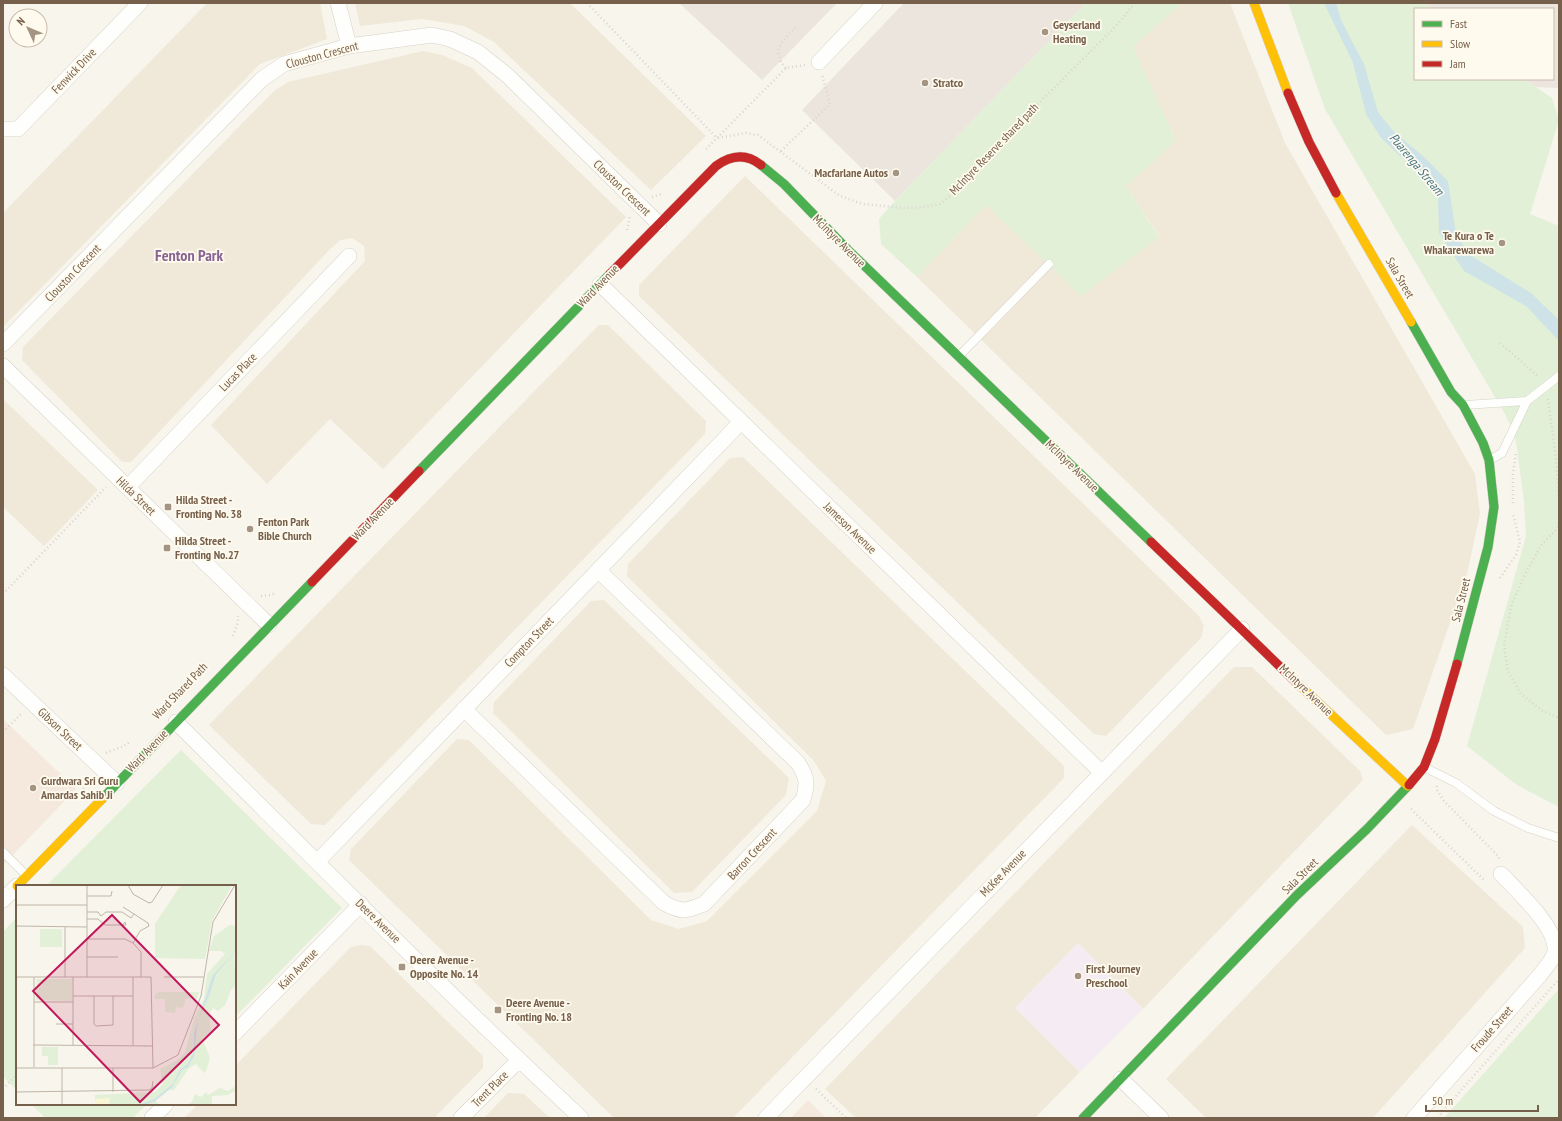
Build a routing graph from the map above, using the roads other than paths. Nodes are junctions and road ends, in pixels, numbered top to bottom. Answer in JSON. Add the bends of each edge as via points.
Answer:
{"nodes":[{"id":1,"x":140,"y":3,"type":"edge"},
{"id":2,"x":338,"y":3,"type":"edge"},
{"id":3,"x":875,"y":3,"type":"edge"},
{"id":4,"x":1254,"y":3,"type":"edge"},
{"id":5,"x":349,"y":46,"type":"junction"},
{"id":6,"x":819,"y":62,"type":"road end"},
{"id":7,"x":3,"y":129,"type":"edge"},
{"id":8,"x":732,"y":157,"type":"joint"},
{"id":9,"x":659,"y":224,"type":"junction"},
{"id":10,"x":349,"y":256,"type":"dead end"},
{"id":11,"x":1049,"y":264,"type":"dead end"},
{"id":12,"x":600,"y":284,"type":"junction"},
{"id":13,"x":3,"y":344,"type":"edge"},
{"id":14,"x":958,"y":357,"type":"junction"},
{"id":15,"x":3,"y":366,"type":"edge"},
{"id":16,"x":1559,"y":376,"type":"edge"},
{"id":17,"x":1527,"y":401,"type":"junction"},
{"id":18,"x":1462,"y":405,"type":"junction"},
{"id":19,"x":741,"y":422,"type":"junction"},
{"id":20,"x":1489,"y":460,"type":"junction"},
{"id":21,"x":128,"y":487,"type":"junction"},
{"id":22,"x":599,"y":571,"type":"junction"},
{"id":23,"x":269,"y":626,"type":"junction"},
{"id":24,"x":1242,"y":629,"type":"junction"},
{"id":25,"x":3,"y":675,"type":"edge"},
{"id":26,"x":464,"y":709,"type":"junction"},
{"id":27,"x":176,"y":722,"type":"junction"},
{"id":28,"x":1424,"y":767,"type":"junction"},
{"id":29,"x":1101,"y":772,"type":"junction"},
{"id":30,"x":117,"y":783,"type":"junction"},
{"id":31,"x":1408,"y":786,"type":"junction"},
{"id":32,"x":1559,"y":838,"type":"edge"},
{"id":33,"x":3,"y":852,"type":"edge"},
{"id":34,"x":317,"y":862,"type":"junction"},
{"id":35,"x":1501,"y":874,"type":"road end"},
{"id":36,"x":20,"y":883,"type":"edge"},
{"id":37,"x":16,"y":887,"type":"edge"},
{"id":38,"x":3,"y":900,"type":"edge"},
{"id":39,"x":361,"y":904,"type":"junction"},
{"id":40,"x":236,"y":1032,"type":"edge"},
{"id":41,"x":519,"y":1060,"type":"junction"},
{"id":42,"x":1121,"y":1079,"type":"junction"},
{"id":43,"x":165,"y":1105,"type":"edge"},
{"id":44,"x":152,"y":1118,"type":"edge"},
{"id":45,"x":461,"y":1118,"type":"edge"},
{"id":46,"x":581,"y":1118,"type":"edge"},
{"id":47,"x":766,"y":1118,"type":"edge"},
{"id":48,"x":1083,"y":1118,"type":"edge"},
{"id":49,"x":1161,"y":1118,"type":"edge"},
{"id":50,"x":1414,"y":1118,"type":"edge"}],
"edges":[{"from":1,"to":7,"type":"street","name":"Fenwick Drive","via":[[18,129]]},
{"from":2,"to":5,"type":"street"},
{"from":3,"to":6,"type":"street"},
{"from":4,"to":18,"type":"main road","name":"Sala Street","via":[[1286,94],[1314,154],[1447,386]]},
{"from":5,"to":9,"type":"street","name":"Clouston Crescent","via":[[432,35],[450,39],[478,52],[508,76]]},
{"from":5,"to":13,"type":"street","name":"Clouston Crescent","via":[[284,64],[262,79]]},
{"from":8,"to":9,"type":"main road","name":"Ward Avenue","via":[[712,170]]},
{"from":8,"to":14,"type":"main road","name":"McIntyre Avenue","via":[[747,156],[756,159],[776,176]]},
{"from":9,"to":12,"type":"main road","name":"Ward Avenue"},
{"from":10,"to":21,"type":"street","name":"Lucas Place"},
{"from":11,"to":14,"type":"lane"},
{"from":12,"to":19,"type":"street","name":"Jameson Avenue"},
{"from":12,"to":23,"type":"main road","name":"Ward Avenue"},
{"from":14,"to":24,"type":"main road","name":"McIntyre Avenue"},
{"from":15,"to":21,"type":"street","name":"Hilda Street"},
{"from":16,"to":17,"type":"lane"},
{"from":17,"to":18,"type":"lane"},
{"from":17,"to":20,"type":"lane","via":[[1502,453]]},
{"from":18,"to":20,"type":"main road","name":"Sala Street","via":[[1483,443]]},
{"from":19,"to":22,"type":"street","name":"Compton Street"},
{"from":19,"to":29,"type":"street","name":"Jameson Avenue"},
{"from":20,"to":28,"type":"main road","name":"Sala Street","via":[[1494,507],[1488,547],[1444,711]]},
{"from":21,"to":23,"type":"street","name":"Hilda Street"},
{"from":22,"to":26,"type":"street","name":"Compton Street"},
{"from":22,"to":26,"type":"street","name":"Barron Crescent","via":[[798,763],[806,775],[803,800],[704,904],[689,910],[676,910],[664,903]]},
{"from":23,"to":27,"type":"main road","name":"Ward Avenue"},
{"from":24,"to":29,"type":"street","name":"McKee Avenue"},
{"from":24,"to":31,"type":"main road","name":"McIntyre Avenue"},
{"from":25,"to":30,"type":"street","name":"Gibson Street"},
{"from":26,"to":34,"type":"street","name":"Compton Street"},
{"from":27,"to":30,"type":"main road","name":"Ward Avenue"},
{"from":27,"to":34,"type":"street","name":"Deere Avenue"},
{"from":28,"to":31,"type":"main road","name":"Sala Street"},
{"from":28,"to":32,"type":"lane","via":[[1456,783],[1494,811],[1528,828]]},
{"from":29,"to":47,"type":"street","name":"McKee Avenue"},
{"from":30,"to":36,"type":"main road","name":"Ward Avenue"},
{"from":31,"to":42,"type":"main road","name":"Sala Street","via":[[1297,895]]},
{"from":33,"to":36,"type":"lane"},
{"from":34,"to":39,"type":"street","name":"Deere Avenue"},
{"from":35,"to":50,"type":"street","name":"Froude Street","via":[[1544,922],[1555,942],[1555,953],[1540,975]]},
{"from":37,"to":38,"type":"street","name":"Ward Avenue"},
{"from":39,"to":40,"type":"street","name":"Kain Avenue"},
{"from":39,"to":41,"type":"street","name":"Deere Avenue"},
{"from":41,"to":45,"type":"street","name":"Trent Place"},
{"from":41,"to":46,"type":"street","name":"Deere Avenue"},
{"from":42,"to":48,"type":"main road","name":"Sala Street"},
{"from":42,"to":49,"type":"street"},
{"from":43,"to":44,"type":"street"}]}
